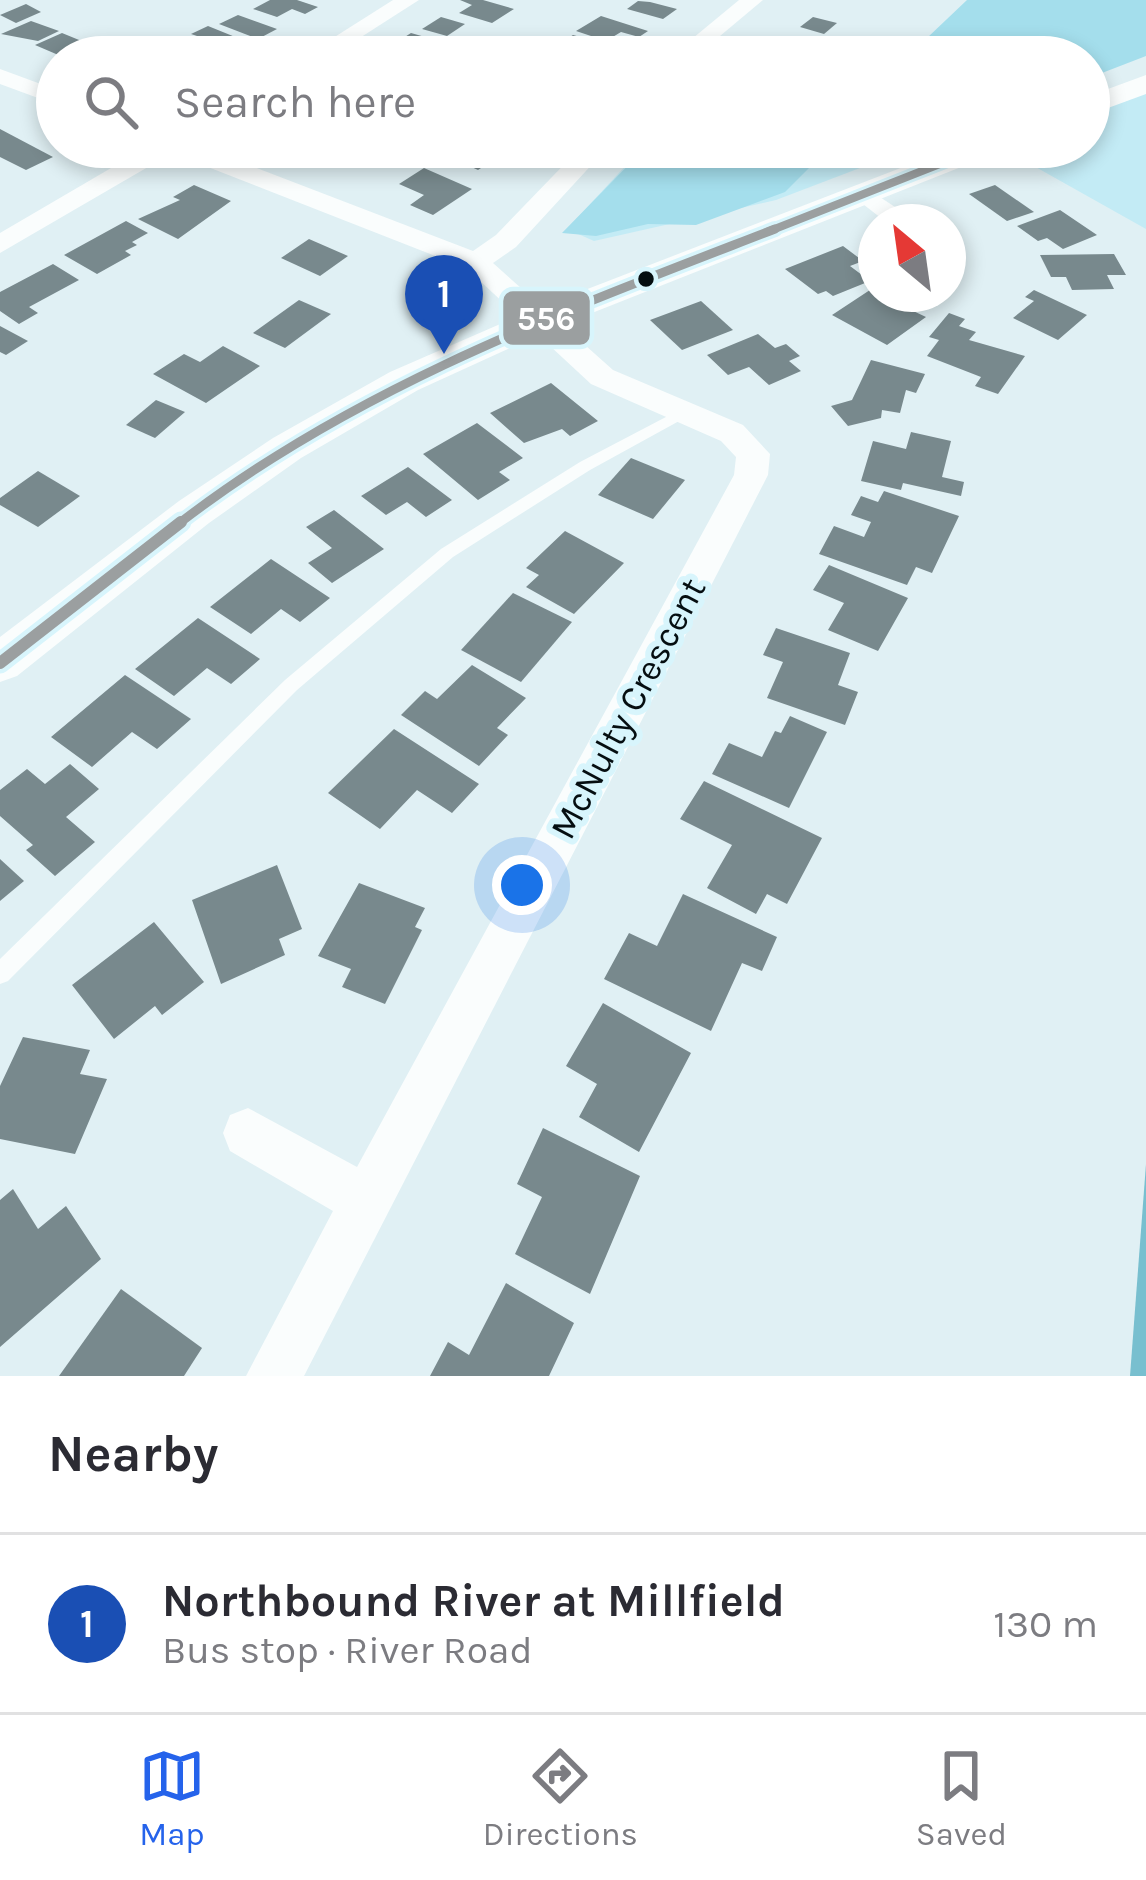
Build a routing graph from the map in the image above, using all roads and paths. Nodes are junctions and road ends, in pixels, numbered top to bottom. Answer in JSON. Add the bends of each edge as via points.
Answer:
{"nodes":[{"id":1,"x":409,"y":0,"type":"edge"},
{"id":2,"x":752,"y":0,"type":"edge"},
{"id":3,"x":349,"y":36,"type":"edge"},
{"id":4,"x":707,"y":36,"type":"edge"},
{"id":5,"x":0,"y":76,"type":"edge"},
{"id":6,"x":1146,"y":84,"type":"edge"},
{"id":7,"x":36,"y":90,"type":"edge"},
{"id":8,"x":1110,"y":98,"type":"edge"},
{"id":9,"x":130,"y":168,"type":"edge"},
{"id":10,"x":233,"y":168,"type":"edge"},
{"id":11,"x":575,"y":168,"type":"edge"},
{"id":12,"x":929,"y":168,"type":"edge"},
{"id":13,"x":862,"y":194,"type":"junction"},
{"id":14,"x":877,"y":204,"type":"edge"},
{"id":15,"x":0,"y":245,"type":"edge"},
{"id":16,"x":476,"y":262,"type":"junction"},
{"id":17,"x":541,"y":320,"type":"junction"},
{"id":18,"x":685,"y":412,"type":"junction"},
{"id":19,"x":0,"y":663,"type":"edge"},
{"id":20,"x":0,"y":974,"type":"edge"},
{"id":21,"x":248,"y":1133,"type":"dead end"},
{"id":22,"x":365,"y":1200,"type":"junction"},
{"id":23,"x":274,"y":1376,"type":"edge"}],
"edges":[{"from":1,"to":3,"type":"street"},
{"from":2,"to":4,"type":"street"},
{"from":5,"to":7,"type":"street"},
{"from":6,"to":8,"type":"street"},
{"from":9,"to":15,"type":"street"},
{"from":10,"to":16,"type":"street"},
{"from":11,"to":16,"type":"street"},
{"from":12,"to":13,"type":"street"},
{"from":13,"to":14,"type":"street"},
{"from":13,"to":17,"type":"street"},
{"from":16,"to":17,"type":"street","name":"McNulty Crescent"},
{"from":17,"to":18,"type":"street","name":"McNulty Crescent","via":[[602,377]]},
{"from":17,"to":19,"type":"street","via":[[404,381],[287,448]]},
{"from":18,"to":20,"type":"lane","via":[[447,553],[292,685]]},
{"from":18,"to":22,"type":"street","name":"McNulty Crescent","via":[[732,434],[753,454],[752,475]]},
{"from":21,"to":22,"type":"street"},
{"from":22,"to":23,"type":"street","name":"McNulty Crescent"}]}
